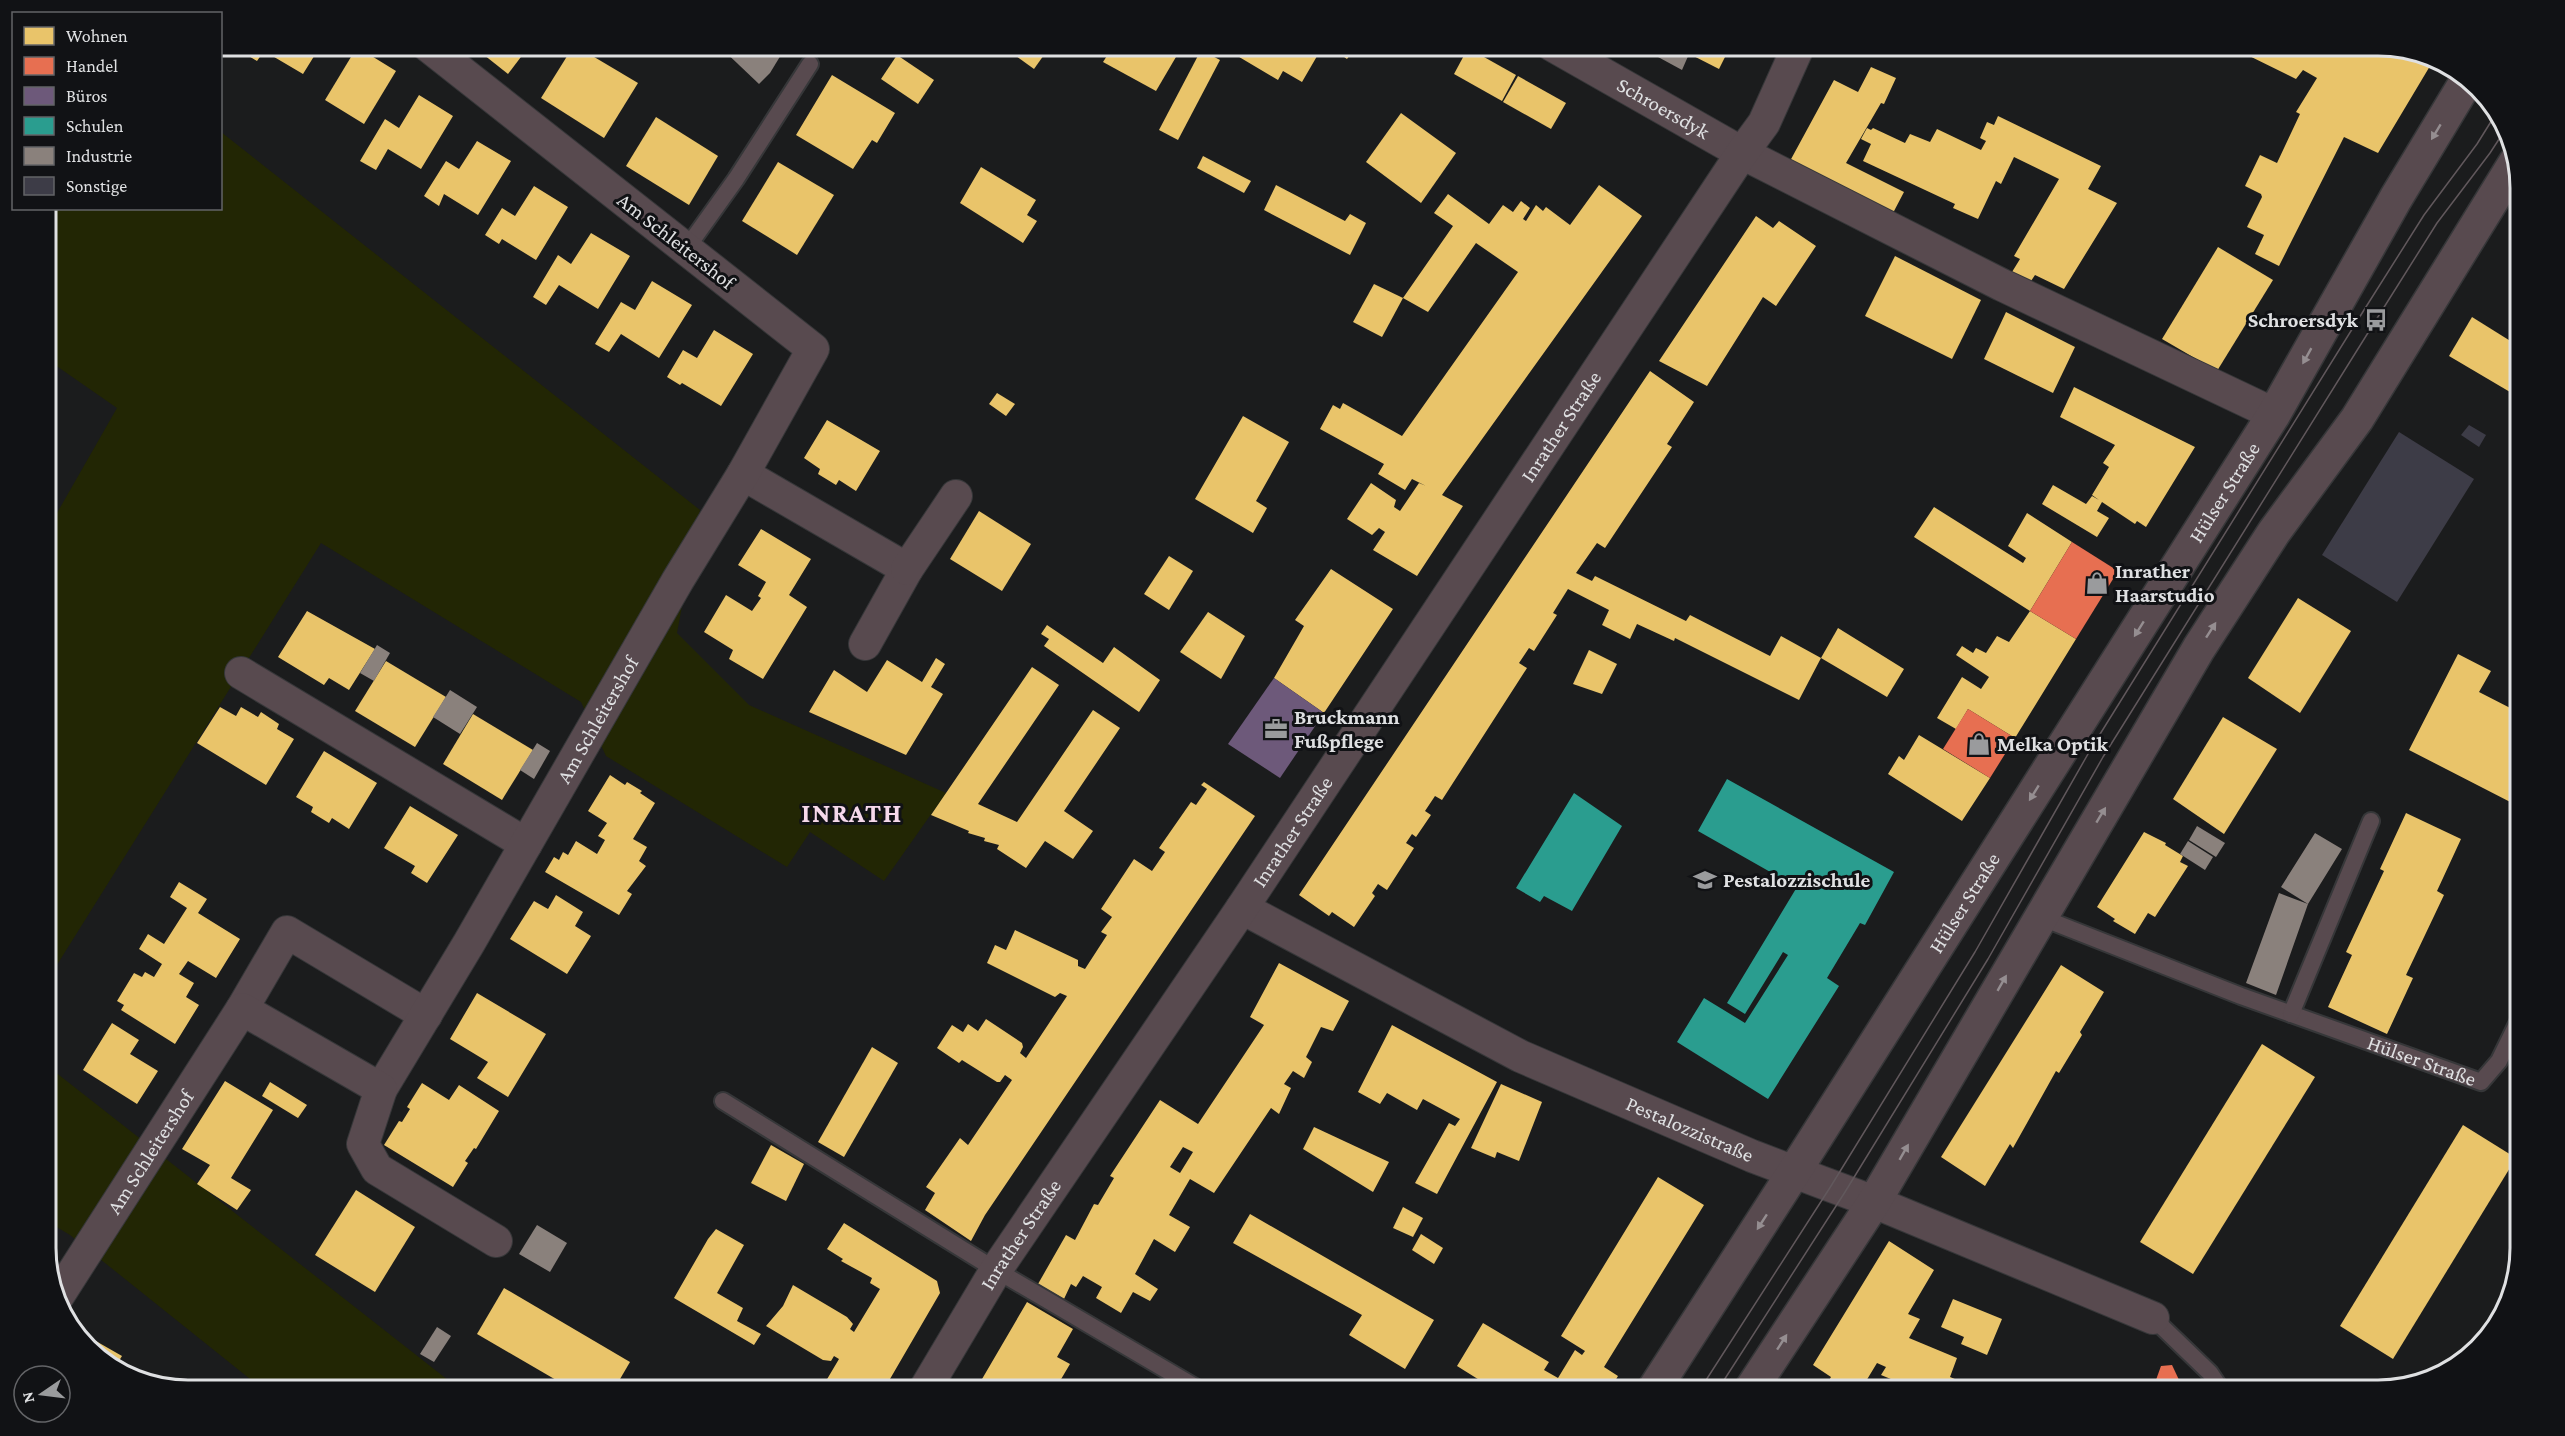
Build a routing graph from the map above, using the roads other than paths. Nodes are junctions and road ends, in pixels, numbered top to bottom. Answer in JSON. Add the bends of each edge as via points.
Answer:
{"nodes":[{"id":1,"x":441,"y":56,"type":"edge"},
{"id":2,"x":1571,"y":56,"type":"edge"},
{"id":3,"x":1794,"y":56,"type":"edge"},
{"id":4,"x":810,"y":64,"type":"dead end"},
{"id":5,"x":2463,"y":87,"type":"edge"},
{"id":6,"x":1742,"y":153,"type":"junction"},
{"id":7,"x":2508,"y":174,"type":"edge"},
{"id":8,"x":686,"y":249,"type":"junction"},
{"id":9,"x":2274,"y":414,"type":"junction"},
{"id":10,"x":743,"y":474,"type":"junction"},
{"id":11,"x":956,"y":496,"type":"dead end"},
{"id":12,"x":907,"y":569,"type":"junction"},
{"id":13,"x":865,"y":644,"type":"dead end"},
{"id":14,"x":241,"y":673,"type":"dead end"},
{"id":15,"x":2371,"y":821,"type":"dead end"},
{"id":16,"x":526,"y":844,"type":"junction"},
{"id":17,"x":1242,"y":908,"type":"junction"},
{"id":18,"x":2040,"y":918,"type":"junction"},
{"id":19,"x":242,"y":1009,"type":"junction"},
{"id":20,"x":2291,"y":1014,"type":"junction"},
{"id":21,"x":426,"y":1015,"type":"junction"},
{"id":22,"x":2510,"y":1039,"type":"edge"},
{"id":23,"x":381,"y":1089,"type":"junction"},
{"id":24,"x":723,"y":1101,"type":"dead end"},
{"id":25,"x":1794,"y":1173,"type":"junction"},
{"id":26,"x":1874,"y":1202,"type":"junction"},
{"id":27,"x":496,"y":1241,"type":"dead end"},
{"id":28,"x":996,"y":1270,"type":"junction"},
{"id":29,"x":62,"y":1289,"type":"edge"},
{"id":30,"x":2153,"y":1318,"type":"joint"},
{"id":31,"x":931,"y":1380,"type":"edge"},
{"id":32,"x":1183,"y":1380,"type":"edge"},
{"id":33,"x":1660,"y":1380,"type":"edge"},
{"id":34,"x":1757,"y":1380,"type":"edge"},
{"id":35,"x":2215,"y":1380,"type":"edge"}],
"edges":[{"from":1,"to":8,"type":"street","name":"Am Schleitershof"},
{"from":2,"to":6,"type":"street","name":"Schroersdyk"},
{"from":3,"to":6,"type":"street","name":"Inrather Straße","via":[[1764,123]]},
{"from":4,"to":8,"type":"lane"},
{"from":5,"to":9,"type":"street","name":"Hülser Straße","one_way":true},
{"from":6,"to":9,"type":"street","via":[[2002,285]]},
{"from":6,"to":17,"type":"street","name":"Inrather Straße"},
{"from":18,"to":7,"type":"street","one_way":true,"via":[[2199,648],[2274,532],[2357,419]]},
{"from":8,"to":10,"type":"street","name":"Am Schleitershof","via":[[813,349]]},
{"from":9,"to":25,"type":"street","name":"Hülser Straße","one_way":true},
{"from":10,"to":12,"type":"street"},
{"from":10,"to":16,"type":"street","name":"Am Schleitershof"},
{"from":11,"to":12,"type":"street"},
{"from":12,"to":13,"type":"street"},
{"from":14,"to":16,"type":"street"},
{"from":15,"to":20,"type":"lane"},
{"from":16,"to":21,"type":"street","name":"Am Schleitershof"},
{"from":17,"to":25,"type":"street","name":"Pestalozzistraße","via":[[1520,1056]]},
{"from":17,"to":28,"type":"street","name":"Inrather Straße"},
{"from":18,"to":20,"type":"lane","name":"Hülser Straße"},
{"from":26,"to":18,"type":"street","one_way":true},
{"from":19,"to":21,"type":"street","name":"Am Schleitershof","via":[[287,932]]},
{"from":19,"to":23,"type":"street"},
{"from":19,"to":29,"type":"street","name":"Am Schleitershof"},
{"from":20,"to":22,"type":"lane","name":"Hülser Straße","via":[[2481,1082],[2499,1061]]},
{"from":21,"to":23,"type":"street","name":"Am Schleitershof"},
{"from":23,"to":27,"type":"street","name":"Am Schleitershof","via":[[363,1144],[377,1169]]},
{"from":24,"to":28,"type":"lane"},
{"from":25,"to":26,"type":"street","name":"Pestalozzistraße"},
{"from":25,"to":33,"type":"street","name":"Hülser Straße","one_way":true},
{"from":26,"to":30,"type":"street","name":"Pestalozzistraße"},
{"from":34,"to":26,"type":"street","one_way":true},
{"from":28,"to":31,"type":"street","name":"Inrather Straße"},
{"from":28,"to":32,"type":"lane"},
{"from":30,"to":35,"type":"lane"}]}
